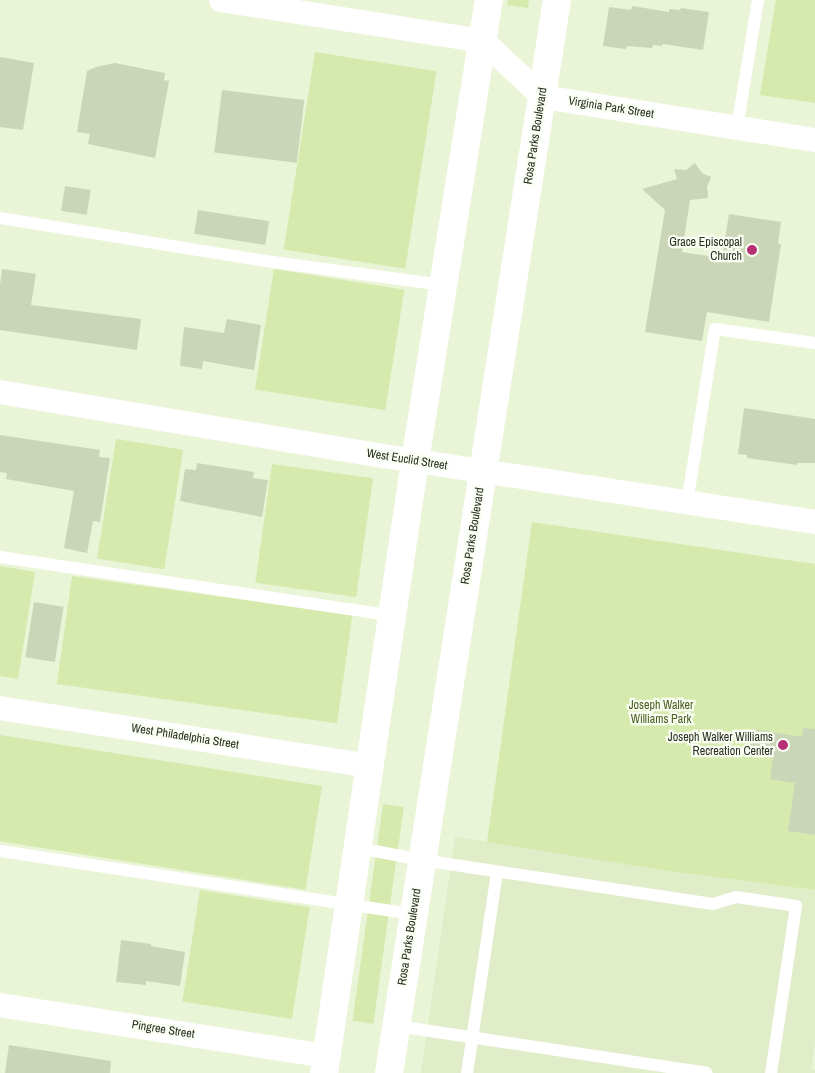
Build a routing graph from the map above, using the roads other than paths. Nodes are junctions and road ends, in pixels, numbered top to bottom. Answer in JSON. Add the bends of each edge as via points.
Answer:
{"nodes":[{"id":1,"x":221,"y":0,"type":"edge"},
{"id":2,"x":490,"y":0,"type":"edge"},
{"id":3,"x":557,"y":0,"type":"edge"},
{"id":4,"x":758,"y":0,"type":"edge"},
{"id":5,"x":483,"y":40,"type":"junction"},
{"id":6,"x":543,"y":98,"type":"junction"},
{"id":7,"x":738,"y":128,"type":"junction"},
{"id":8,"x":815,"y":140,"type":"edge"},
{"id":9,"x":0,"y":218,"type":"edge"},
{"id":10,"x":444,"y":285,"type":"junction"},
{"id":11,"x":815,"y":343,"type":"edge"},
{"id":12,"x":0,"y":392,"type":"edge"},
{"id":13,"x":415,"y":461,"type":"junction"},
{"id":14,"x":484,"y":472,"type":"junction"},
{"id":15,"x":687,"y":503,"type":"junction"},
{"id":16,"x":815,"y":522,"type":"edge"},
{"id":17,"x":0,"y":557,"type":"edge"},
{"id":18,"x":393,"y":616,"type":"junction"},
{"id":19,"x":0,"y":708,"type":"edge"},
{"id":20,"x":371,"y":766,"type":"junction"},
{"id":21,"x":359,"y":848,"type":"junction"},
{"id":22,"x":0,"y":851,"type":"edge"},
{"id":23,"x":422,"y":860,"type":"junction"},
{"id":24,"x":497,"y":872,"type":"junction"},
{"id":25,"x":351,"y":903,"type":"junction"},
{"id":26,"x":414,"y":914,"type":"junction"},
{"id":27,"x":0,"y":1004,"type":"edge"},
{"id":28,"x":397,"y":1026,"type":"junction"},
{"id":29,"x":473,"y":1038,"type":"junction"},
{"id":30,"x":325,"y":1064,"type":"edge"},
{"id":31,"x":390,"y":1073,"type":"edge"},
{"id":32,"x":467,"y":1073,"type":"edge"},
{"id":33,"x":706,"y":1073,"type":"edge"},
{"id":34,"x":771,"y":1073,"type":"edge"}],
"edges":[{"from":1,"to":5,"type":"street"},
{"from":2,"to":5,"type":"street"},
{"from":3,"to":6,"type":"street","name":"Rosa Parks Boulevard"},
{"from":4,"to":7,"type":"lane"},
{"from":5,"to":6,"type":"street"},
{"from":5,"to":10,"type":"street"},
{"from":6,"to":7,"type":"street","name":"Virginia Park Street"},
{"from":6,"to":14,"type":"street","name":"Rosa Parks Boulevard"},
{"from":7,"to":8,"type":"street","name":"Virginia Park Street"},
{"from":9,"to":10,"type":"lane","via":[[273,262]]},
{"from":10,"to":13,"type":"street"},
{"from":11,"to":15,"type":"lane","via":[[715,329]]},
{"from":12,"to":13,"type":"street","name":"West Euclid Street"},
{"from":13,"to":14,"type":"street","name":"West Euclid Street"},
{"from":13,"to":18,"type":"street"},
{"from":14,"to":15,"type":"street","name":"West Euclid Street"},
{"from":14,"to":23,"type":"street","name":"Rosa Parks Boulevard"},
{"from":15,"to":16,"type":"street","name":"West Euclid Street"},
{"from":17,"to":18,"type":"lane"},
{"from":18,"to":20,"type":"street"},
{"from":19,"to":20,"type":"street","name":"West Philadelphia Street"},
{"from":20,"to":21,"type":"street"},
{"from":21,"to":23,"type":"lane"},
{"from":21,"to":25,"type":"street"},
{"from":22,"to":25,"type":"lane"},
{"from":23,"to":24,"type":"lane"},
{"from":23,"to":26,"type":"street","name":"Rosa Parks Boulevard"},
{"from":24,"to":29,"type":"lane"},
{"from":24,"to":34,"type":"lane","via":[[713,904],[736,897],[796,906]]},
{"from":25,"to":26,"type":"lane"},
{"from":25,"to":30,"type":"street"},
{"from":26,"to":28,"type":"street","name":"Rosa Parks Boulevard"},
{"from":27,"to":30,"type":"street","name":"Pingree Street"},
{"from":28,"to":29,"type":"lane"},
{"from":28,"to":31,"type":"street","name":"Rosa Parks Boulevard"},
{"from":29,"to":32,"type":"lane"},
{"from":29,"to":33,"type":"lane"}]}
